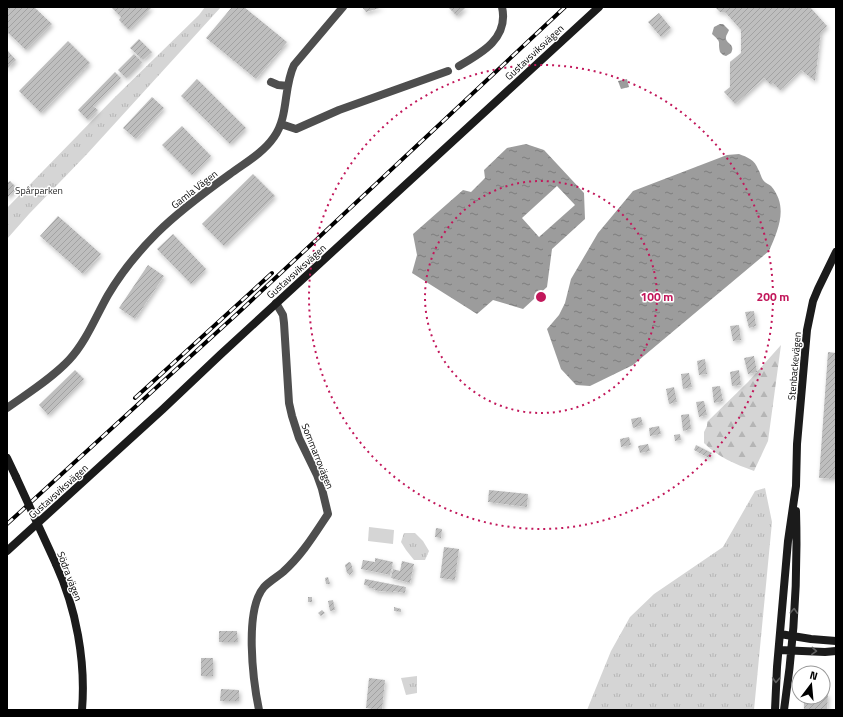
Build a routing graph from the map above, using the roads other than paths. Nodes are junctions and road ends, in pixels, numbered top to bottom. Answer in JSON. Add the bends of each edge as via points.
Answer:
{"nodes":[{"id":1,"x":343,"y":7,"type":"edge"},
{"id":2,"x":502,"y":7,"type":"edge"},
{"id":3,"x":598,"y":7,"type":"edge"},
{"id":4,"x":459,"y":66,"type":"dead end"},
{"id":5,"x":448,"y":70,"type":"dead end"},
{"id":6,"x":271,"y":82,"type":"dead end"},
{"id":7,"x":288,"y":86,"type":"junction"},
{"id":8,"x":281,"y":124,"type":"junction"},
{"id":9,"x":836,"y":252,"type":"edge"},
{"id":10,"x":276,"y":303,"type":"junction"},
{"id":11,"x":7,"y":408,"type":"edge"},
{"id":12,"x":7,"y":458,"type":"edge"},
{"id":13,"x":796,"y":486,"type":"junction"},
{"id":14,"x":7,"y":551,"type":"edge"},
{"id":15,"x":780,"y":634,"type":"junction"},
{"id":16,"x":793,"y":636,"type":"junction"},
{"id":17,"x":836,"y":641,"type":"edge"},
{"id":18,"x":779,"y":650,"type":"junction"},
{"id":19,"x":792,"y":650,"type":"junction"},
{"id":20,"x":836,"y":651,"type":"edge"},
{"id":21,"x":82,"y":710,"type":"edge"},
{"id":22,"x":259,"y":710,"type":"edge"},
{"id":23,"x":775,"y":710,"type":"edge"},
{"id":24,"x":784,"y":710,"type":"edge"}],
"edges":[{"from":1,"to":7,"type":"street","name":"Gamla Vägen","via":[[294,65]]},
{"from":2,"to":4,"type":"street","via":[[502,25],[492,43],[483,52]]},
{"from":3,"to":10,"type":"street","name":"Gustavsviksvägen"},
{"from":5,"to":8,"type":"street","via":[[339,110],[296,129]]},
{"from":6,"to":7,"type":"street"},
{"from":7,"to":8,"type":"street","name":"Gamla Vägen"},
{"from":8,"to":11,"type":"street","name":"Gamla Vägen","via":[[273,139],[264,148],[182,211],[154,236],[116,282],[70,359]]},
{"from":9,"to":13,"type":"street","name":"Stenbackevägen","via":[[816,295],[807,330]]},
{"from":10,"to":14,"type":"street","name":"Gustavsviksvägen","via":[[163,410]]},
{"from":10,"to":22,"type":"street","name":"Sommarrovägen","via":[[283,315],[292,416],[299,438],[317,475],[328,514],[305,548],[283,573],[264,588],[255,602],[252,651]]},
{"from":12,"to":21,"type":"street","name":"Södra vägen","bridge":true,"via":[[68,594],[80,647]]},
{"from":13,"to":15,"type":"street","name":"Stenbackevägen","via":[[788,541]]},
{"from":16,"to":13,"type":"street","name":"Stenbackevägen","one_way":true,"via":[[797,542]]},
{"from":15,"to":16,"type":"street"},
{"from":15,"to":18,"type":"street","name":"Stenbackevägen"},
{"from":16,"to":17,"type":"street"},
{"from":16,"to":19,"type":"street","name":"Stenbackevägen"},
{"from":18,"to":19,"type":"street"},
{"from":18,"to":23,"type":"street","name":"Stenbackevägen","one_way":true},
{"from":19,"to":20,"type":"street","one_way":true},
{"from":19,"to":24,"type":"street","name":"Stenbackevägen"}]}
